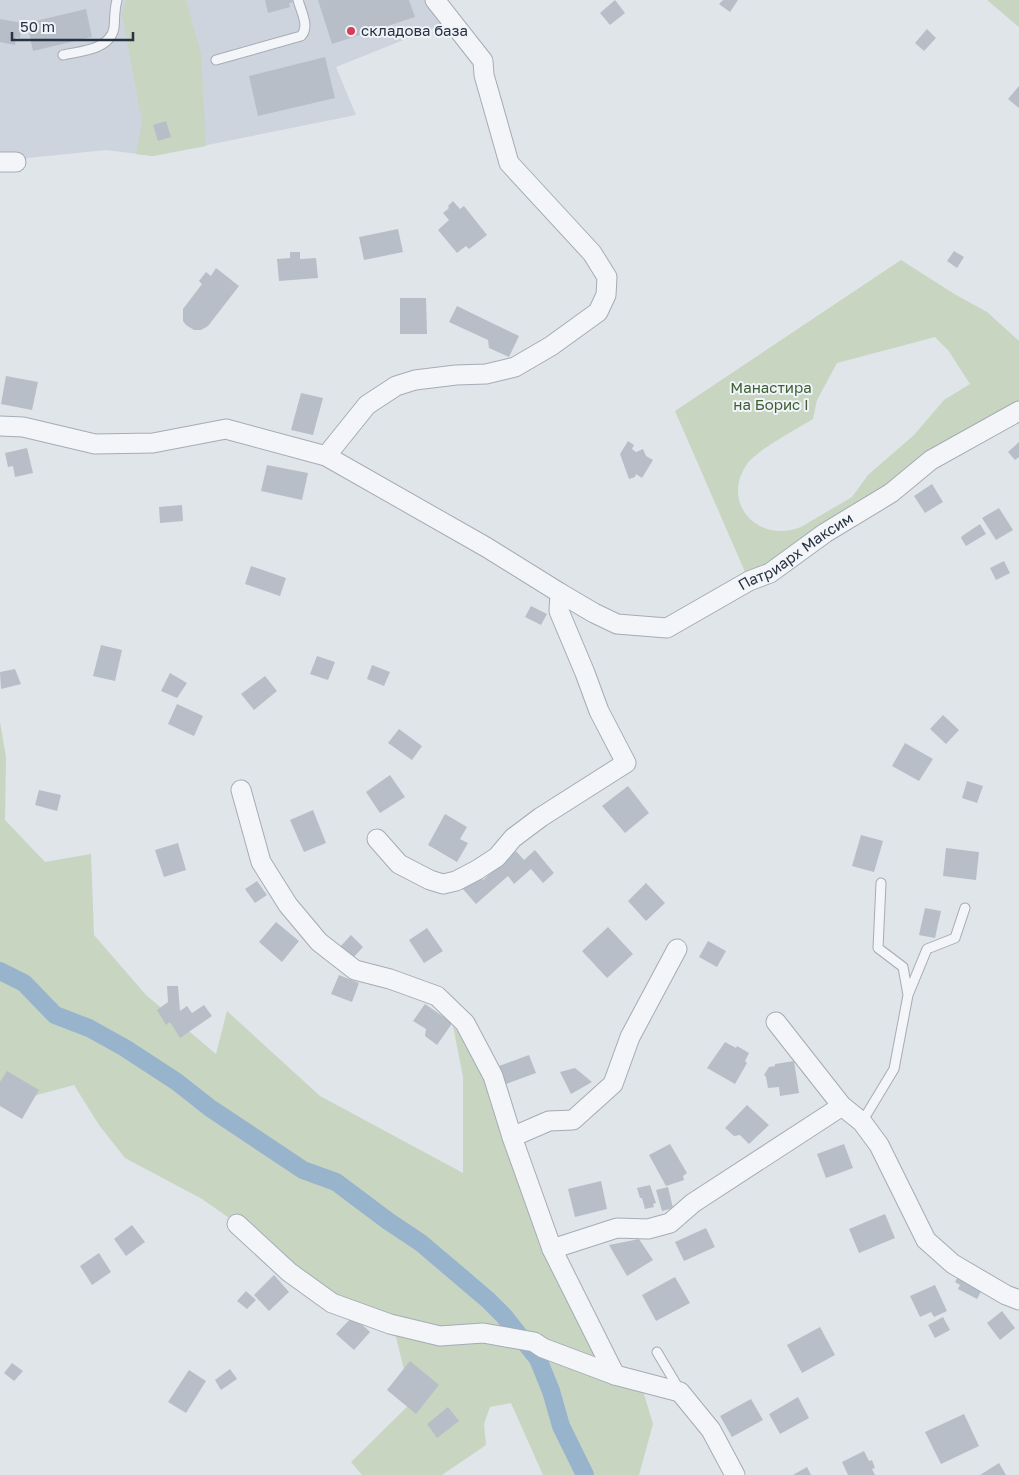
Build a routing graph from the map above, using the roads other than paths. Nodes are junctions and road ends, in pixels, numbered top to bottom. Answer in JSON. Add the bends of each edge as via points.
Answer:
{"nodes":[{"id":1,"x":117,"y":0,"type":"edge"},
{"id":2,"x":298,"y":0,"type":"edge"},
{"id":3,"x":435,"y":0,"type":"edge"},
{"id":4,"x":63,"y":55,"type":"dead end"},
{"id":5,"x":216,"y":60,"type":"dead end"},
{"id":6,"x":1019,"y":411,"type":"edge"},
{"id":7,"x":0,"y":426,"type":"edge"},
{"id":8,"x":326,"y":456,"type":"junction"},
{"id":9,"x":560,"y":593,"type":"junction"},
{"id":10,"x":240,"y":790,"type":"dead end"},
{"id":11,"x":378,"y":839,"type":"dead end"},
{"id":12,"x":881,"y":883,"type":"dead end"},
{"id":13,"x":965,"y":908,"type":"dead end"},
{"id":14,"x":677,"y":949,"type":"dead end"},
{"id":15,"x":908,"y":995,"type":"junction"},
{"id":16,"x":776,"y":1022,"type":"dead end"},
{"id":17,"x":842,"y":1106,"type":"junction"},
{"id":18,"x":862,"y":1122,"type":"junction"},
{"id":19,"x":512,"y":1137,"type":"junction"},
{"id":20,"x":237,"y":1224,"type":"dead end"},
{"id":21,"x":552,"y":1249,"type":"junction"},
{"id":22,"x":1019,"y":1300,"type":"edge"},
{"id":23,"x":657,"y":1352,"type":"dead end"},
{"id":24,"x":615,"y":1375,"type":"junction"},
{"id":25,"x":680,"y":1392,"type":"junction"},
{"id":26,"x":735,"y":1475,"type":"edge"}],
"edges":[{"from":1,"to":4,"type":"lane","via":[[113,13],[114,30],[106,42],[98,48]]},
{"from":2,"to":5,"type":"lane","via":[[306,28],[301,36]]},
{"from":3,"to":8,"type":"street","via":[[483,61],[509,163],[592,253],[607,277],[606,295],[598,312],[515,367],[486,374],[415,380],[396,386],[367,405]]},
{"from":6,"to":9,"type":"street","name":"Патриарх Максим","via":[[931,460],[891,493],[825,532],[770,573],[749,581],[667,628],[617,624]]},
{"from":7,"to":8,"type":"street","name":"Патриарх Максим","via":[[23,427],[95,444],[153,443],[226,429]]},
{"from":8,"to":9,"type":"street","name":"Патриарх Максим"},
{"from":9,"to":11,"type":"street","via":[[558,611],[599,711],[626,763],[541,818],[513,838],[497,856],[456,881],[444,884],[430,880],[399,864]]},
{"from":10,"to":19,"type":"street","via":[[261,862],[288,906],[319,942],[355,970],[437,996],[465,1022],[493,1076]]},
{"from":12,"to":15,"type":"lane","via":[[878,948],[903,968]]},
{"from":13,"to":15,"type":"lane","via":[[955,938],[927,949]]},
{"from":14,"to":19,"type":"street","via":[[630,1037],[613,1084],[573,1120],[549,1121]]},
{"from":15,"to":18,"type":"lane","via":[[894,1069]]},
{"from":16,"to":17,"type":"street"},
{"from":17,"to":18,"type":"street"},
{"from":17,"to":21,"type":"street","via":[[693,1203],[670,1223],[648,1229],[618,1228]]},
{"from":18,"to":22,"type":"street","via":[[879,1145],[926,1240],[953,1264]]},
{"from":19,"to":21,"type":"street"},
{"from":20,"to":24,"type":"street","via":[[289,1272],[332,1303],[390,1324],[440,1336],[483,1333],[534,1342]]},
{"from":21,"to":24,"type":"street"},
{"from":23,"to":25,"type":"lane"},
{"from":24,"to":25,"type":"street"},
{"from":25,"to":26,"type":"street","via":[[711,1430]]}]}
